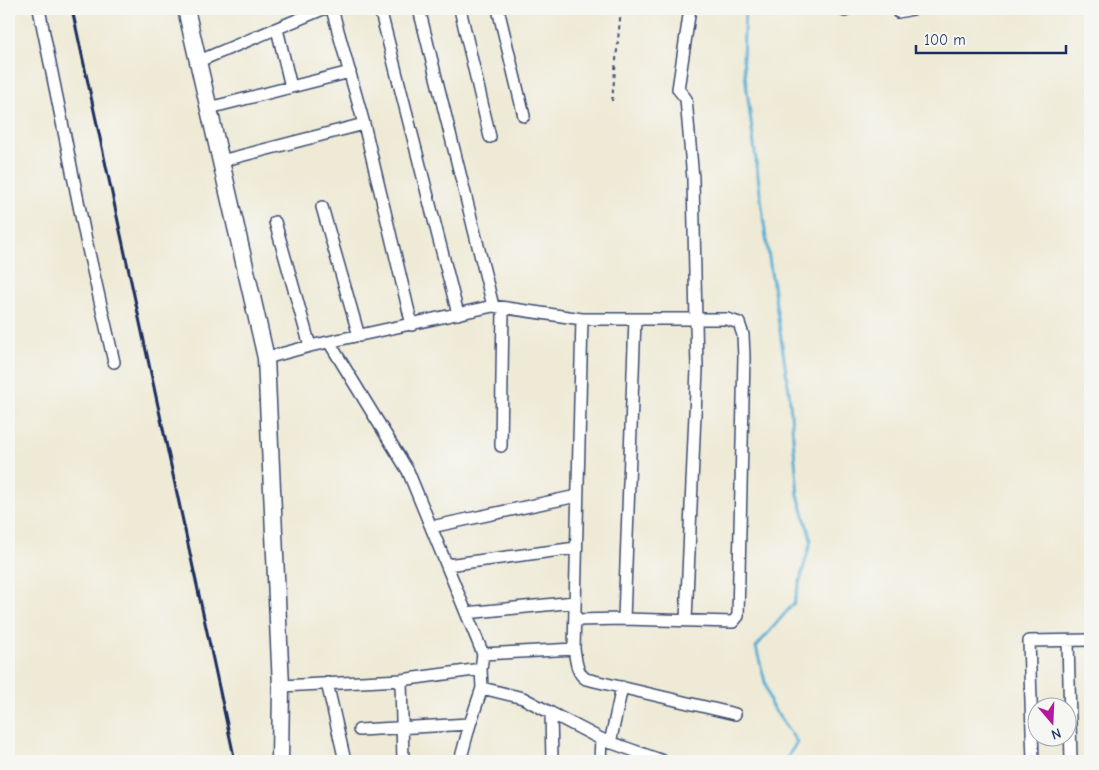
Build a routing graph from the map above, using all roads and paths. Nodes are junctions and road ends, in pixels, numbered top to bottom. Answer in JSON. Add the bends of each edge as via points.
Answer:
{"nodes":[{"id":1,"x":39,"y":9,"type":"edge"},
{"id":2,"x":186,"y":9,"type":"edge"},
{"id":3,"x":323,"y":9,"type":"edge"},
{"id":4,"x":332,"y":9,"type":"edge"},
{"id":5,"x":380,"y":9,"type":"edge"},
{"id":6,"x":419,"y":9,"type":"edge"},
{"id":7,"x":460,"y":9,"type":"edge"},
{"id":8,"x":498,"y":9,"type":"edge"},
{"id":9,"x":621,"y":9,"type":"edge"},
{"id":10,"x":690,"y":9,"type":"edge"},
{"id":11,"x":896,"y":9,"type":"edge"},
{"id":12,"x":913,"y":9,"type":"edge"},
{"id":13,"x":276,"y":29,"type":"junction"},
{"id":14,"x":199,"y":62,"type":"junction"},
{"id":15,"x":350,"y":72,"type":"junction"},
{"id":16,"x":291,"y":87,"type":"junction"},
{"id":17,"x":612,"y":102,"type":"dead end"},
{"id":18,"x":209,"y":108,"type":"junction"},
{"id":19,"x":524,"y":116,"type":"dead end"},
{"id":20,"x":364,"y":124,"type":"junction"},
{"id":21,"x":490,"y":137,"type":"dead end"},
{"id":22,"x":221,"y":161,"type":"junction"},
{"id":23,"x":322,"y":207,"type":"dead end"},
{"id":24,"x":275,"y":222,"type":"dead end"},
{"id":25,"x":498,"y":307,"type":"junction"},
{"id":26,"x":458,"y":314,"type":"junction"},
{"id":27,"x":582,"y":319,"type":"junction"},
{"id":28,"x":635,"y":319,"type":"junction"},
{"id":29,"x":696,"y":319,"type":"junction"},
{"id":30,"x":412,"y":325,"type":"junction"},
{"id":31,"x":359,"y":336,"type":"junction"},
{"id":32,"x":329,"y":342,"type":"junction"},
{"id":33,"x":310,"y":346,"type":"junction"},
{"id":34,"x":266,"y":358,"type":"junction"},
{"id":35,"x":114,"y":362,"type":"dead end"},
{"id":36,"x":501,"y":446,"type":"dead end"},
{"id":37,"x":577,"y":496,"type":"junction"},
{"id":38,"x":431,"y":527,"type":"junction"},
{"id":39,"x":576,"y":548,"type":"junction"},
{"id":40,"x":446,"y":565,"type":"junction"},
{"id":41,"x":575,"y":602,"type":"junction"},
{"id":42,"x":466,"y":613,"type":"junction"},
{"id":43,"x":624,"y":619,"type":"junction"},
{"id":44,"x":575,"y":620,"type":"junction"},
{"id":45,"x":686,"y":620,"type":"junction"},
{"id":46,"x":1090,"y":640,"type":"edge"},
{"id":47,"x":1068,"y":641,"type":"junction"},
{"id":48,"x":574,"y":649,"type":"junction"},
{"id":49,"x":483,"y":654,"type":"junction"},
{"id":50,"x":481,"y":669,"type":"junction"},
{"id":51,"x":401,"y":680,"type":"junction"},
{"id":52,"x":327,"y":683,"type":"junction"},
{"id":53,"x":281,"y":686,"type":"junction"},
{"id":54,"x":622,"y":687,"type":"junction"},
{"id":55,"x":482,"y":688,"type":"junction"},
{"id":56,"x":551,"y":713,"type":"junction"},
{"id":57,"x":735,"y":714,"type":"dead end"},
{"id":58,"x":470,"y":724,"type":"junction"},
{"id":59,"x":403,"y":728,"type":"junction"},
{"id":60,"x":358,"y":730,"type":"dead end"},
{"id":61,"x":606,"y":741,"type":"junction"},
{"id":62,"x":280,"y":761,"type":"edge"},
{"id":63,"x":345,"y":761,"type":"edge"},
{"id":64,"x":403,"y":761,"type":"edge"},
{"id":65,"x":460,"y":761,"type":"edge"},
{"id":66,"x":552,"y":761,"type":"edge"},
{"id":67,"x":600,"y":761,"type":"edge"},
{"id":68,"x":663,"y":761,"type":"edge"},
{"id":69,"x":1033,"y":761,"type":"edge"},
{"id":70,"x":1071,"y":761,"type":"edge"}],
"edges":[{"from":1,"to":35,"type":"street"},
{"from":2,"to":14,"type":"street"},
{"from":3,"to":13,"type":"street"},
{"from":4,"to":15,"type":"street"},
{"from":5,"to":26,"type":"street"},
{"from":6,"to":25,"type":"street"},
{"from":7,"to":21,"type":"street"},
{"from":8,"to":19,"type":"street"},
{"from":9,"to":17,"type":"path"},
{"from":10,"to":29,"type":"street","via":[[678,89],[686,99],[694,179]]},
{"from":11,"to":12,"type":"street","via":[[898,12]]},
{"from":13,"to":14,"type":"street"},
{"from":13,"to":16,"type":"street"},
{"from":14,"to":18,"type":"street"},
{"from":15,"to":16,"type":"street"},
{"from":15,"to":20,"type":"street"},
{"from":16,"to":18,"type":"street"},
{"from":18,"to":22,"type":"street"},
{"from":20,"to":22,"type":"street"},
{"from":20,"to":30,"type":"street"},
{"from":22,"to":34,"type":"street"},
{"from":23,"to":31,"type":"street"},
{"from":24,"to":33,"type":"street"},
{"from":25,"to":26,"type":"street"},
{"from":25,"to":27,"type":"street"},
{"from":25,"to":36,"type":"street"},
{"from":26,"to":30,"type":"street"},
{"from":27,"to":28,"type":"street"},
{"from":27,"to":37,"type":"street"},
{"from":28,"to":29,"type":"street"},
{"from":28,"to":43,"type":"street"},
{"from":29,"to":45,"type":"street"},
{"from":29,"to":45,"type":"street","via":[[727,319],[739,323],[743,335],[738,616],[733,622]]},
{"from":30,"to":31,"type":"street"},
{"from":31,"to":32,"type":"street"},
{"from":32,"to":33,"type":"street"},
{"from":32,"to":38,"type":"street","via":[[408,471]]},
{"from":33,"to":34,"type":"street"},
{"from":34,"to":53,"type":"street"},
{"from":37,"to":38,"type":"street"},
{"from":37,"to":39,"type":"street"},
{"from":38,"to":40,"type":"street"},
{"from":39,"to":40,"type":"street"},
{"from":39,"to":41,"type":"street"},
{"from":40,"to":42,"type":"street"},
{"from":41,"to":42,"type":"street"},
{"from":41,"to":44,"type":"street"},
{"from":42,"to":49,"type":"street"},
{"from":43,"to":44,"type":"street"},
{"from":43,"to":45,"type":"street"},
{"from":44,"to":48,"type":"street"},
{"from":46,"to":47,"type":"street"},
{"from":47,"to":69,"type":"street","via":[[1029,641]]},
{"from":47,"to":70,"type":"street"},
{"from":48,"to":49,"type":"street"},
{"from":48,"to":54,"type":"street","via":[[581,676]]},
{"from":49,"to":50,"type":"street"},
{"from":50,"to":51,"type":"street"},
{"from":50,"to":55,"type":"street"},
{"from":51,"to":52,"type":"street"},
{"from":51,"to":59,"type":"street"},
{"from":52,"to":53,"type":"street"},
{"from":52,"to":63,"type":"street"},
{"from":53,"to":62,"type":"street"},
{"from":54,"to":57,"type":"street"},
{"from":54,"to":61,"type":"street"},
{"from":55,"to":56,"type":"street","via":[[523,698]]},
{"from":55,"to":58,"type":"street"},
{"from":56,"to":61,"type":"street"},
{"from":56,"to":66,"type":"street"},
{"from":58,"to":59,"type":"street"},
{"from":58,"to":65,"type":"street"},
{"from":59,"to":60,"type":"street"},
{"from":59,"to":64,"type":"street"},
{"from":61,"to":67,"type":"street"},
{"from":61,"to":68,"type":"street"}]}
